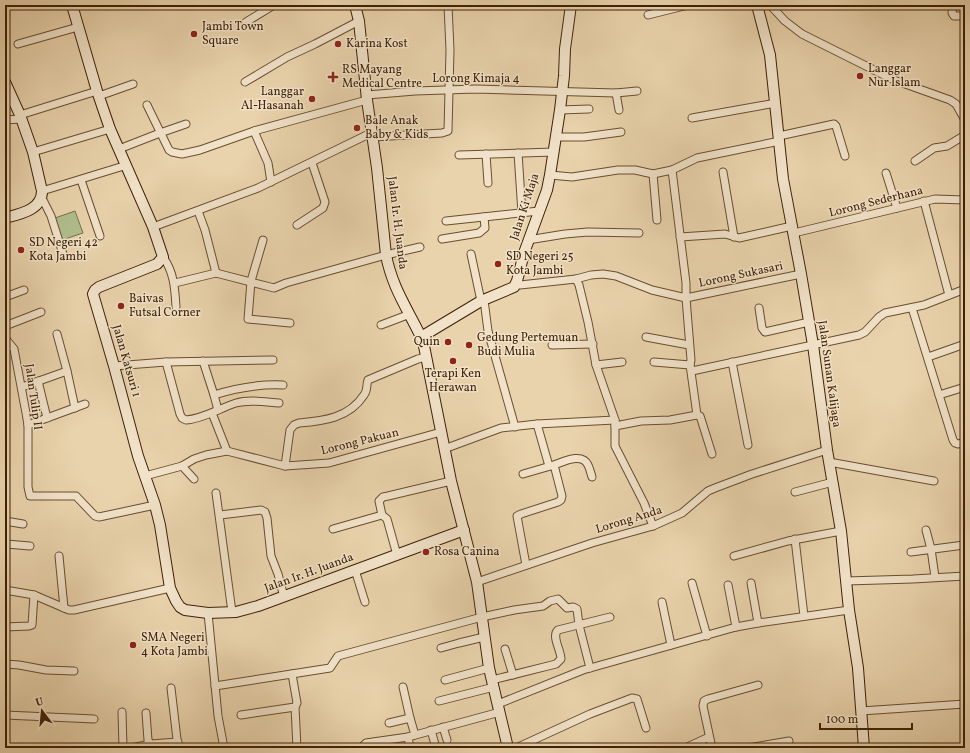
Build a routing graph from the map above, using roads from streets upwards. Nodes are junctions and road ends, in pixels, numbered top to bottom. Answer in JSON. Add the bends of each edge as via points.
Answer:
{"nodes":[{"id":1,"x":72,"y":5,"type":"edge"},
{"id":2,"x":274,"y":5,"type":"edge"},
{"id":3,"x":355,"y":5,"type":"edge"},
{"id":4,"x":448,"y":5,"type":"edge"},
{"id":5,"x":571,"y":5,"type":"edge"},
{"id":6,"x":595,"y":5,"type":"edge"},
{"id":7,"x":603,"y":5,"type":"edge"},
{"id":8,"x":688,"y":5,"type":"edge"},
{"id":9,"x":757,"y":5,"type":"edge"},
{"id":10,"x":770,"y":5,"type":"edge"},
{"id":11,"x":953,"y":5,"type":"edge"},
{"id":12,"x":648,"y":15,"type":"dead end"},
{"id":13,"x":965,"y":16,"type":"edge"},
{"id":14,"x":359,"y":21,"type":"junction"},
{"id":15,"x":246,"y":22,"type":"dead end"},
{"id":16,"x":78,"y":26,"type":"junction"},
{"id":17,"x":18,"y":44,"type":"dead end"},
{"id":18,"x":5,"y":82,"type":"edge"},
{"id":19,"x":245,"y":82,"type":"dead end"},
{"id":20,"x":133,"y":84,"type":"dead end"},
{"id":21,"x":449,"y":90,"type":"junction"},
{"id":22,"x":562,"y":91,"type":"junction"},
{"id":23,"x":637,"y":91,"type":"dead end"},
{"id":24,"x":98,"y":93,"type":"junction"},
{"id":25,"x":616,"y":93,"type":"junction"},
{"id":26,"x":367,"y":97,"type":"junction"},
{"id":27,"x":776,"y":103,"type":"junction"},
{"id":28,"x":147,"y":105,"type":"dead end"},
{"id":29,"x":589,"y":109,"type":"dead end"},
{"id":30,"x":560,"y":110,"type":"junction"},
{"id":31,"x":619,"y":110,"type":"dead end"},
{"id":32,"x":21,"y":117,"type":"junction"},
{"id":33,"x":692,"y":118,"type":"dead end"},
{"id":34,"x":5,"y":120,"type":"edge"},
{"id":35,"x":965,"y":120,"type":"edge"},
{"id":36,"x":186,"y":124,"type":"dead end"},
{"id":37,"x":110,"y":129,"type":"junction"},
{"id":38,"x":254,"y":131,"type":"junction"},
{"id":39,"x":621,"y":132,"type":"dead end"},
{"id":40,"x":160,"y":133,"type":"junction"},
{"id":41,"x":373,"y":135,"type":"junction"},
{"id":42,"x":965,"y":135,"type":"edge"},
{"id":43,"x":556,"y":137,"type":"junction"},
{"id":44,"x":779,"y":139,"type":"junction"},
{"id":45,"x":119,"y":149,"type":"junction"},
{"id":46,"x":33,"y":152,"type":"junction"},
{"id":47,"x":554,"y":152,"type":"junction"},
{"id":48,"x":518,"y":153,"type":"junction"},
{"id":49,"x":486,"y":154,"type":"junction"},
{"id":50,"x":459,"y":155,"type":"dead end"},
{"id":51,"x":845,"y":156,"type":"dead end"},
{"id":52,"x":915,"y":161,"type":"dead end"},
{"id":53,"x":312,"y":163,"type":"junction"},
{"id":54,"x":127,"y":165,"type":"junction"},
{"id":55,"x":672,"y":170,"type":"junction"},
{"id":56,"x":723,"y":172,"type":"dead end"},
{"id":57,"x":886,"y":173,"type":"dead end"},
{"id":58,"x":653,"y":174,"type":"junction"},
{"id":59,"x":550,"y":175,"type":"junction"},
{"id":60,"x":81,"y":180,"type":"junction"},
{"id":61,"x":271,"y":182,"type":"junction"},
{"id":62,"x":488,"y":183,"type":"dead end"},
{"id":63,"x":42,"y":194,"type":"junction"},
{"id":64,"x":965,"y":200,"type":"edge"},
{"id":65,"x":924,"y":201,"type":"junction"},
{"id":66,"x":898,"y":208,"type":"junction"},
{"id":67,"x":198,"y":211,"type":"junction"},
{"id":68,"x":538,"y":211,"type":"junction"},
{"id":69,"x":522,"y":213,"type":"junction"},
{"id":70,"x":6,"y":214,"type":"edge"},
{"id":71,"x":484,"y":217,"type":"junction"},
{"id":72,"x":657,"y":220,"type":"dead end"},
{"id":73,"x":446,"y":221,"type":"dead end"},
{"id":74,"x":297,"y":225,"type":"dead end"},
{"id":75,"x":154,"y":228,"type":"junction"},
{"id":76,"x":793,"y":229,"type":"junction"},
{"id":77,"x":639,"y":233,"type":"dead end"},
{"id":78,"x":100,"y":236,"type":"dead end"},
{"id":79,"x":680,"y":237,"type":"junction"},
{"id":80,"x":734,"y":237,"type":"junction"},
{"id":81,"x":442,"y":239,"type":"dead end"},
{"id":82,"x":263,"y":240,"type":"dead end"},
{"id":83,"x":528,"y":240,"type":"junction"},
{"id":84,"x":420,"y":247,"type":"dead end"},
{"id":85,"x":63,"y":254,"type":"dead end"},
{"id":86,"x":471,"y":254,"type":"dead end"},
{"id":87,"x":386,"y":255,"type":"junction"},
{"id":88,"x":163,"y":257,"type":"junction"},
{"id":89,"x":216,"y":273,"type":"junction"},
{"id":90,"x":801,"y":274,"type":"junction"},
{"id":91,"x":576,"y":279,"type":"junction"},
{"id":92,"x":251,"y":282,"type":"junction"},
{"id":93,"x":175,"y":283,"type":"junction"},
{"id":94,"x":516,"y":285,"type":"junction"},
{"id":95,"x":965,"y":289,"type":"edge"},
{"id":96,"x":24,"y":290,"type":"dead end"},
{"id":97,"x":949,"y":296,"type":"junction"},
{"id":98,"x":5,"y":297,"type":"edge"},
{"id":99,"x":686,"y":298,"type":"junction"},
{"id":100,"x":483,"y":300,"type":"junction"},
{"id":101,"x":176,"y":307,"type":"dead end"},
{"id":102,"x":759,"y":308,"type":"dead end"},
{"id":103,"x":912,"y":308,"type":"junction"},
{"id":104,"x":41,"y":312,"type":"dead end"},
{"id":105,"x":410,"y":314,"type":"junction"},
{"id":106,"x":809,"y":322,"type":"junction"},
{"id":107,"x":290,"y":323,"type":"dead end"},
{"id":108,"x":381,"y":325,"type":"dead end"},
{"id":109,"x":5,"y":326,"type":"edge"},
{"id":110,"x":57,"y":334,"type":"dead end"},
{"id":111,"x":421,"y":337,"type":"junction"},
{"id":112,"x":646,"y":337,"type":"dead end"},
{"id":113,"x":5,"y":338,"type":"edge"},
{"id":114,"x":592,"y":344,"type":"junction"},
{"id":115,"x":965,"y":344,"type":"edge"},
{"id":116,"x":552,"y":345,"type":"dead end"},
{"id":117,"x":690,"y":345,"type":"junction"},
{"id":118,"x":813,"y":345,"type":"junction"},
{"id":119,"x":426,"y":357,"type":"junction"},
{"id":120,"x":928,"y":357,"type":"junction"},
{"id":121,"x":273,"y":360,"type":"dead end"},
{"id":122,"x":203,"y":361,"type":"junction"},
{"id":123,"x":166,"y":362,"type":"junction"},
{"id":124,"x":622,"y":362,"type":"dead end"},
{"id":125,"x":654,"y":362,"type":"dead end"},
{"id":126,"x":732,"y":362,"type":"junction"},
{"id":127,"x":596,"y":365,"type":"junction"},
{"id":128,"x":114,"y":366,"type":"junction"},
{"id":129,"x":691,"y":368,"type":"junction"},
{"id":130,"x":67,"y":370,"type":"junction"},
{"id":131,"x":38,"y":381,"type":"junction"},
{"id":132,"x":283,"y":385,"type":"dead end"},
{"id":133,"x":965,"y":386,"type":"edge"},
{"id":134,"x":22,"y":387,"type":"junction"},
{"id":135,"x":939,"y":395,"type":"junction"},
{"id":136,"x":214,"y":396,"type":"junction"},
{"id":137,"x":279,"y":403,"type":"dead end"},
{"id":138,"x":85,"y":404,"type":"dead end"},
{"id":139,"x":75,"y":408,"type":"junction"},
{"id":140,"x":215,"y":411,"type":"junction"},
{"id":141,"x":697,"y":415,"type":"junction"},
{"id":142,"x":47,"y":418,"type":"junction"},
{"id":143,"x":615,"y":423,"type":"junction"},
{"id":144,"x":537,"y":424,"type":"junction"},
{"id":145,"x":28,"y":425,"type":"junction"},
{"id":146,"x":515,"y":427,"type":"junction"},
{"id":147,"x":440,"y":432,"type":"junction"},
{"id":148,"x":965,"y":442,"type":"edge"},
{"id":149,"x":748,"y":445,"type":"dead end"},
{"id":150,"x":444,"y":449,"type":"junction"},
{"id":151,"x":827,"y":450,"type":"junction"},
{"id":152,"x":227,"y":451,"type":"junction"},
{"id":153,"x":712,"y":454,"type":"dead end"},
{"id":154,"x":829,"y":462,"type":"junction"},
{"id":155,"x":182,"y":466,"type":"junction"},
{"id":156,"x":285,"y":466,"type":"junction"},
{"id":157,"x":551,"y":466,"type":"junction"},
{"id":158,"x":523,"y":474,"type":"dead end"},
{"id":159,"x":145,"y":476,"type":"junction"},
{"id":160,"x":592,"y":477,"type":"dead end"},
{"id":161,"x":194,"y":479,"type":"dead end"},
{"id":162,"x":451,"y":481,"type":"junction"},
{"id":163,"x":934,"y":481,"type":"dead end"},
{"id":164,"x":833,"y":482,"type":"junction"},
{"id":165,"x":795,"y":492,"type":"dead end"},
{"id":166,"x":216,"y":493,"type":"dead end"},
{"id":167,"x":155,"y":504,"type":"junction"},
{"id":168,"x":220,"y":515,"type":"junction"},
{"id":169,"x":382,"y":515,"type":"junction"},
{"id":170,"x":5,"y":521,"type":"edge"},
{"id":171,"x":23,"y":524,"type":"dead end"},
{"id":172,"x":653,"y":526,"type":"junction"},
{"id":173,"x":333,"y":530,"type":"dead end"},
{"id":174,"x":464,"y":530,"type":"junction"},
{"id":175,"x":926,"y":530,"type":"dead end"},
{"id":176,"x":841,"y":531,"type":"junction"},
{"id":177,"x":795,"y":539,"type":"junction"},
{"id":178,"x":5,"y":543,"type":"edge"},
{"id":179,"x":964,"y":545,"type":"dead end"},
{"id":180,"x":30,"y":546,"type":"dead end"},
{"id":181,"x":931,"y":549,"type":"junction"},
{"id":182,"x":911,"y":552,"type":"dead end"},
{"id":183,"x":397,"y":555,"type":"junction"},
{"id":184,"x":59,"y":556,"type":"dead end"},
{"id":185,"x":734,"y":556,"type":"dead end"},
{"id":186,"x":5,"y":557,"type":"edge"},
{"id":187,"x":526,"y":564,"type":"junction"},
{"id":188,"x":355,"y":570,"type":"junction"},
{"id":189,"x":965,"y":576,"type":"edge"},
{"id":190,"x":935,"y":577,"type":"junction"},
{"id":191,"x":846,"y":581,"type":"junction"},
{"id":192,"x":477,"y":582,"type":"junction"},
{"id":193,"x":692,"y":583,"type":"dead end"},
{"id":194,"x":751,"y":583,"type":"dead end"},
{"id":195,"x":728,"y":584,"type":"dead end"},
{"id":196,"x":170,"y":588,"type":"junction"},
{"id":197,"x":5,"y":590,"type":"edge"},
{"id":198,"x":34,"y":595,"type":"junction"},
{"id":199,"x":284,"y":597,"type":"junction"},
{"id":200,"x":365,"y":602,"type":"dead end"},
{"id":201,"x":662,"y":602,"type":"dead end"},
{"id":202,"x":64,"y":608,"type":"junction"},
{"id":203,"x":849,"y":610,"type":"junction"},
{"id":204,"x":232,"y":612,"type":"junction"},
{"id":205,"x":208,"y":613,"type":"junction"},
{"id":206,"x":804,"y":616,"type":"junction"},
{"id":207,"x":482,"y":617,"type":"junction"},
{"id":208,"x":610,"y":617,"type":"dead end"},
{"id":209,"x":758,"y":623,"type":"junction"},
{"id":210,"x":579,"y":625,"type":"junction"},
{"id":211,"x":5,"y":627,"type":"edge"},
{"id":212,"x":736,"y":628,"type":"junction"},
{"id":213,"x":707,"y":636,"type":"junction"},
{"id":214,"x":484,"y":638,"type":"junction"},
{"id":215,"x":671,"y":646,"type":"junction"},
{"id":216,"x":441,"y":648,"type":"dead end"},
{"id":217,"x":505,"y":649,"type":"dead end"},
{"id":218,"x":5,"y":664,"type":"edge"},
{"id":219,"x":490,"y":668,"type":"junction"},
{"id":220,"x":590,"y":668,"type":"junction"},
{"id":221,"x":74,"y":672,"type":"dead end"},
{"id":222,"x":292,"y":674,"type":"junction"},
{"id":223,"x":513,"y":675,"type":"junction"},
{"id":224,"x":445,"y":680,"type":"dead end"},
{"id":225,"x":493,"y":684,"type":"junction"},
{"id":226,"x":758,"y":685,"type":"dead end"},
{"id":227,"x":215,"y":686,"type":"junction"},
{"id":228,"x":403,"y":687,"type":"dead end"},
{"id":229,"x":171,"y":688,"type":"dead end"},
{"id":230,"x":439,"y":701,"type":"dead end"},
{"id":231,"x":965,"y":704,"type":"edge"},
{"id":232,"x":295,"y":707,"type":"junction"},
{"id":233,"x":499,"y":708,"type":"junction"},
{"id":234,"x":861,"y":711,"type":"junction"},
{"id":235,"x":122,"y":712,"type":"dead end"},
{"id":236,"x":146,"y":713,"type":"dead end"},
{"id":237,"x":5,"y":715,"type":"edge"},
{"id":238,"x":241,"y":715,"type":"dead end"},
{"id":239,"x":94,"y":718,"type":"dead end"},
{"id":240,"x":410,"y":718,"type":"junction"},
{"id":241,"x":389,"y":723,"type":"dead end"},
{"id":242,"x":443,"y":727,"type":"junction"},
{"id":243,"x":646,"y":728,"type":"dead end"},
{"id":244,"x":431,"y":730,"type":"junction"},
{"id":245,"x":411,"y":736,"type":"junction"},
{"id":246,"x":709,"y":737,"type":"junction"},
{"id":247,"x":448,"y":740,"type":"dead end"},
{"id":248,"x":789,"y":741,"type":"dead end"},
{"id":249,"x":150,"y":744,"type":"junction"},
{"id":250,"x":178,"y":745,"type":"edge"},
{"id":251,"x":123,"y":748,"type":"edge"},
{"id":252,"x":132,"y":748,"type":"edge"},
{"id":253,"x":224,"y":748,"type":"edge"},
{"id":254,"x":297,"y":748,"type":"edge"},
{"id":255,"x":361,"y":748,"type":"edge"},
{"id":256,"x":410,"y":748,"type":"edge"},
{"id":257,"x":436,"y":748,"type":"edge"},
{"id":258,"x":508,"y":748,"type":"edge"},
{"id":259,"x":516,"y":748,"type":"edge"},
{"id":260,"x":684,"y":748,"type":"edge"},
{"id":261,"x":712,"y":748,"type":"edge"},
{"id":262,"x":748,"y":748,"type":"edge"},
{"id":263,"x":864,"y":748,"type":"edge"}],
"edges":[{"from":1,"to":16,"type":"street"},
{"from":2,"to":15,"type":"street"},
{"from":3,"to":14,"type":"street","name":"Jalan Ir. H. Juanda"},
{"from":4,"to":21,"type":"street"},
{"from":5,"to":22,"type":"street","name":"Jalan Ki Maja"},
{"from":6,"to":7,"type":"street"},
{"from":8,"to":12,"type":"street"},
{"from":9,"to":27,"type":"street","name":"Jalan Sunan Kalijaga","via":[[770,55]]},
{"from":10,"to":35,"type":"street","via":[[802,34],[894,80],[950,100],[956,104]]},
{"from":11,"to":13,"type":"street","via":[[954,16]]},
{"from":14,"to":19,"type":"street","via":[[287,57]]},
{"from":14,"to":26,"type":"street","name":"Jalan Ir. H. Juanda"},
{"from":16,"to":17,"type":"street"},
{"from":16,"to":24,"type":"street"},
{"from":18,"to":32,"type":"street"},
{"from":20,"to":24,"type":"street"},
{"from":21,"to":22,"type":"street","name":"Lorong Kimaja 4"},
{"from":21,"to":26,"type":"street","name":"Lorong Kimaja 4"},
{"from":21,"to":41,"type":"street","via":[[447,132]]},
{"from":22,"to":25,"type":"street","name":"Lorong Kimaja 4"},
{"from":22,"to":30,"type":"street","name":"Jalan Ki Maja"},
{"from":23,"to":25,"type":"street","name":"Lorong Kimaja 4"},
{"from":24,"to":32,"type":"street"},
{"from":24,"to":37,"type":"street"},
{"from":25,"to":31,"type":"street"},
{"from":26,"to":38,"type":"street","name":"Lorong Kimaja 4"},
{"from":26,"to":41,"type":"street","name":"Jalan Ir. H. Juanda"},
{"from":27,"to":33,"type":"street"},
{"from":27,"to":44,"type":"street","name":"Jalan Sunan Kalijaga"},
{"from":28,"to":40,"type":"street","name":"Lorong Kimaja 4"},
{"from":29,"to":30,"type":"street"},
{"from":30,"to":43,"type":"street","name":"Jalan Ki Maja"},
{"from":32,"to":34,"type":"street"},
{"from":32,"to":46,"type":"street"},
{"from":36,"to":40,"type":"street"},
{"from":37,"to":45,"type":"street"},
{"from":37,"to":46,"type":"street"},
{"from":38,"to":40,"type":"street","name":"Lorong Kimaja 4","via":[[182,154],[168,150]]},
{"from":38,"to":61,"type":"street","via":[[268,163]]},
{"from":39,"to":43,"type":"street","via":[[584,137]]},
{"from":40,"to":45,"type":"street"},
{"from":41,"to":53,"type":"street"},
{"from":41,"to":87,"type":"street","name":"Jalan Ir. H. Juanda"},
{"from":42,"to":52,"type":"street","via":[[947,146],[934,148]]},
{"from":43,"to":47,"type":"street","name":"Jalan Ki Maja"},
{"from":44,"to":51,"type":"street","via":[[834,124]]},
{"from":44,"to":55,"type":"street","via":[[697,158]]},
{"from":44,"to":76,"type":"street","name":"Jalan Sunan Kalijaga","via":[[783,179]]},
{"from":45,"to":54,"type":"street"},
{"from":46,"to":63,"type":"street"},
{"from":47,"to":48,"type":"street"},
{"from":47,"to":59,"type":"street","name":"Jalan Ki Maja"},
{"from":48,"to":49,"type":"street"},
{"from":48,"to":69,"type":"street"},
{"from":49,"to":50,"type":"street"},
{"from":49,"to":62,"type":"street"},
{"from":53,"to":61,"type":"street"},
{"from":53,"to":74,"type":"street","via":[[325,202],[323,208]]},
{"from":54,"to":60,"type":"street"},
{"from":54,"to":75,"type":"street"},
{"from":55,"to":58,"type":"street"},
{"from":55,"to":79,"type":"street"},
{"from":56,"to":80,"type":"street"},
{"from":57,"to":66,"type":"street"},
{"from":58,"to":59,"type":"street","via":[[618,170],[572,176]]},
{"from":58,"to":72,"type":"street"},
{"from":59,"to":68,"type":"street","name":"Jalan Ki Maja"},
{"from":60,"to":63,"type":"street"},
{"from":60,"to":78,"type":"street"},
{"from":61,"to":67,"type":"street"},
{"from":63,"to":70,"type":"street","via":[[32,209]]},
{"from":63,"to":85,"type":"street"},
{"from":64,"to":65,"type":"street","name":"Lorong Sederhana"},
{"from":65,"to":66,"type":"street","name":"Lorong Sederhana"},
{"from":65,"to":97,"type":"street"},
{"from":66,"to":76,"type":"street","name":"Lorong Sederhana"},
{"from":67,"to":75,"type":"street"},
{"from":67,"to":89,"type":"street"},
{"from":68,"to":69,"type":"street"},
{"from":68,"to":83,"type":"street","name":"Jalan Ki Maja"},
{"from":69,"to":71,"type":"street"},
{"from":71,"to":73,"type":"street"},
{"from":71,"to":81,"type":"street","via":[[485,228],[479,233]]},
{"from":75,"to":88,"type":"street"},
{"from":76,"to":80,"type":"street","name":"Lorong Sederhana","via":[[746,238]]},
{"from":76,"to":90,"type":"street","name":"Jalan Sunan Kalijaga"},
{"from":77,"to":83,"type":"street","via":[[588,232]]},
{"from":79,"to":80,"type":"street","name":"Lorong Sederhana","via":[[729,234]]},
{"from":79,"to":99,"type":"street"},
{"from":82,"to":92,"type":"street"},
{"from":83,"to":94,"type":"street","name":"Jalan Ki Maja"},
{"from":84,"to":87,"type":"street"},
{"from":86,"to":100,"type":"street"},
{"from":87,"to":92,"type":"street","via":[[274,288]]},
{"from":87,"to":105,"type":"street","name":"Jalan Ir. H. Juanda","via":[[392,281]]},
{"from":88,"to":93,"type":"street"},
{"from":88,"to":128,"type":"street","name":"Jalan Katsuri 1","via":[[157,264],[99,287],[93,294]]},
{"from":89,"to":92,"type":"street"},
{"from":89,"to":93,"type":"street"},
{"from":90,"to":99,"type":"street","name":"Lorong Sukasari"},
{"from":90,"to":106,"type":"street","name":"Jalan Sunan Kalijaga"},
{"from":91,"to":94,"type":"street"},
{"from":91,"to":99,"type":"street","via":[[603,274],[616,276],[652,290]]},
{"from":91,"to":114,"type":"street"},
{"from":92,"to":107,"type":"street","via":[[248,319]]},
{"from":93,"to":101,"type":"street"},
{"from":94,"to":100,"type":"street"},
{"from":95,"to":97,"type":"street"},
{"from":96,"to":98,"type":"street"},
{"from":97,"to":103,"type":"street"},
{"from":99,"to":117,"type":"street"},
{"from":100,"to":111,"type":"street"},
{"from":100,"to":146,"type":"street","via":[[488,331]]},
{"from":102,"to":106,"type":"street","via":[[762,328],[766,332]]},
{"from":103,"to":118,"type":"street","via":[[886,313],[859,335]]},
{"from":103,"to":120,"type":"street"},
{"from":104,"to":109,"type":"street"},
{"from":105,"to":108,"type":"street"},
{"from":105,"to":111,"type":"street","name":"Jalan Ir. H. Juanda"},
{"from":106,"to":118,"type":"street","name":"Jalan Sunan Kalijaga"},
{"from":110,"to":130,"type":"street"},
{"from":111,"to":119,"type":"street","name":"Jalan Ir. H. Juanda"},
{"from":112,"to":117,"type":"street"},
{"from":113,"to":134,"type":"street","name":"Jalan Tulip II","via":[[14,349]]},
{"from":114,"to":116,"type":"street"},
{"from":114,"to":127,"type":"street"},
{"from":115,"to":120,"type":"street"},
{"from":117,"to":129,"type":"street"},
{"from":118,"to":126,"type":"street"},
{"from":118,"to":151,"type":"street","name":"Jalan Sunan Kalijaga"},
{"from":119,"to":147,"type":"street","name":"Jalan Ir. H. Juanda"},
{"from":119,"to":156,"type":"street","via":[[368,380],[364,396],[335,418],[294,425],[290,430]]},
{"from":120,"to":135,"type":"street"},
{"from":121,"to":122,"type":"street"},
{"from":122,"to":123,"type":"street"},
{"from":122,"to":136,"type":"street"},
{"from":123,"to":128,"type":"street"},
{"from":123,"to":140,"type":"street","via":[[182,418],[189,420]]},
{"from":124,"to":127,"type":"street"},
{"from":125,"to":129,"type":"street"},
{"from":126,"to":129,"type":"street"},
{"from":126,"to":149,"type":"street"},
{"from":127,"to":143,"type":"street"},
{"from":128,"to":159,"type":"street","name":"Jalan Katsuri 1"},
{"from":129,"to":141,"type":"street"},
{"from":130,"to":131,"type":"street"},
{"from":130,"to":139,"type":"street"},
{"from":131,"to":134,"type":"street"},
{"from":131,"to":142,"type":"street"},
{"from":132,"to":136,"type":"street","via":[[263,385]]},
{"from":133,"to":135,"type":"street"},
{"from":134,"to":145,"type":"street","name":"Jalan Tulip II"},
{"from":135,"to":148,"type":"street","via":[[953,440],[958,444]]},
{"from":136,"to":140,"type":"street"},
{"from":137,"to":140,"type":"street","via":[[246,401]]},
{"from":138,"to":139,"type":"street"},
{"from":139,"to":142,"type":"street"},
{"from":140,"to":152,"type":"street"},
{"from":141,"to":143,"type":"street","via":[[670,420]]},
{"from":141,"to":153,"type":"street","via":[[700,416]]},
{"from":142,"to":145,"type":"street"},
{"from":143,"to":144,"type":"street"},
{"from":143,"to":172,"type":"street","via":[[615,446],[644,502]]},
{"from":144,"to":146,"type":"street"},
{"from":144,"to":157,"type":"street"},
{"from":145,"to":167,"type":"street","name":"Jalan Tulip II","via":[[28,487],[32,497],[78,497],[96,516]]},
{"from":146,"to":150,"type":"street","via":[[501,428]]},
{"from":147,"to":150,"type":"street","name":"Jalan Ir. H. Juanda"},
{"from":147,"to":156,"type":"street","name":"Lorong Pakuan","via":[[333,463]]},
{"from":150,"to":162,"type":"street","name":"Jalan Ir. H. Juanda"},
{"from":151,"to":154,"type":"street","name":"Jalan Sunan Kalijaga"},
{"from":151,"to":172,"type":"street","name":"Lorong Anda","via":[[715,488],[682,513]]},
{"from":152,"to":155,"type":"street","name":"Lorong Pakuan","via":[[194,459]]},
{"from":152,"to":156,"type":"street","name":"Lorong Pakuan"},
{"from":154,"to":163,"type":"street"},
{"from":154,"to":164,"type":"street","name":"Jalan Sunan Kalijaga"},
{"from":155,"to":159,"type":"street","name":"Lorong Pakuan"},
{"from":155,"to":161,"type":"street"},
{"from":157,"to":158,"type":"street"},
{"from":157,"to":160,"type":"street","via":[[573,459],[582,460],[588,464]]},
{"from":157,"to":187,"type":"street","via":[[562,496],[561,500],[517,516]]},
{"from":159,"to":167,"type":"street","name":"Jalan Katsuri 1"},
{"from":162,"to":169,"type":"street","via":[[383,497],[379,501]]},
{"from":162,"to":174,"type":"street","name":"Jalan Ir. H. Juanda"},
{"from":164,"to":165,"type":"street"},
{"from":164,"to":176,"type":"street","name":"Jalan Sunan Kalijaga"},
{"from":166,"to":168,"type":"street"},
{"from":167,"to":196,"type":"street","name":"Jalan Katsuri 1"},
{"from":168,"to":199,"type":"street","via":[[261,510],[265,512],[270,556]]},
{"from":168,"to":204,"type":"street"},
{"from":169,"to":173,"type":"street"},
{"from":169,"to":183,"type":"street","via":[[387,518]]},
{"from":170,"to":171,"type":"street"},
{"from":172,"to":187,"type":"street","name":"Lorong Anda","via":[[592,542]]},
{"from":174,"to":183,"type":"street","name":"Jalan Ir. H. Juanda"},
{"from":174,"to":192,"type":"street","name":"Jalan Ir. H. Juanda"},
{"from":175,"to":181,"type":"street"},
{"from":176,"to":177,"type":"street"},
{"from":176,"to":191,"type":"street","name":"Jalan Sunan Kalijaga"},
{"from":177,"to":185,"type":"street"},
{"from":177,"to":206,"type":"street"},
{"from":178,"to":180,"type":"street"},
{"from":178,"to":186,"type":"street"},
{"from":179,"to":181,"type":"street"},
{"from":181,"to":182,"type":"street"},
{"from":181,"to":190,"type":"street"},
{"from":183,"to":188,"type":"street","name":"Jalan Ir. H. Juanda"},
{"from":184,"to":202,"type":"street"},
{"from":187,"to":192,"type":"street","name":"Lorong Anda"},
{"from":188,"to":199,"type":"street","name":"Jalan Ir. H. Juanda"},
{"from":188,"to":200,"type":"street"},
{"from":189,"to":190,"type":"street"},
{"from":190,"to":191,"type":"street"},
{"from":191,"to":203,"type":"street","name":"Jalan Sunan Kalijaga"},
{"from":192,"to":207,"type":"street","name":"Jalan Ir. H. Juanda"},
{"from":193,"to":213,"type":"street"},
{"from":194,"to":209,"type":"street"},
{"from":195,"to":212,"type":"street"},
{"from":196,"to":202,"type":"street","via":[[80,609]]},
{"from":196,"to":205,"type":"street","name":"Jalan Ir. H. Juanda","via":[[180,607]]},
{"from":197,"to":198,"type":"street"},
{"from":198,"to":202,"type":"street"},
{"from":198,"to":211,"type":"street","via":[[31,626]]},
{"from":199,"to":204,"type":"street","name":"Jalan Ir. H. Juanda"},
{"from":201,"to":215,"type":"street"},
{"from":203,"to":206,"type":"street"},
{"from":203,"to":234,"type":"street","name":"Jalan Sunan Kalijaga","via":[[858,668]]},
{"from":204,"to":205,"type":"street","name":"Jalan Ir. H. Juanda"},
{"from":205,"to":227,"type":"street"},
{"from":206,"to":209,"type":"street"},
{"from":207,"to":210,"type":"street","via":[[543,606],[558,599],[567,608],[577,609]]},
{"from":207,"to":214,"type":"street","name":"Jalan Ir. H. Juanda"},
{"from":207,"to":222,"type":"street","via":[[338,656],[330,668]]},
{"from":208,"to":210,"type":"street"},
{"from":209,"to":212,"type":"street"},
{"from":210,"to":220,"type":"street"},
{"from":210,"to":223,"type":"street","via":[[558,630],[554,634],[561,653],[559,662]]},
{"from":212,"to":213,"type":"street"},
{"from":213,"to":215,"type":"street"},
{"from":214,"to":216,"type":"street"},
{"from":214,"to":219,"type":"street","name":"Jalan Ir. H. Juanda"},
{"from":215,"to":220,"type":"street"},
{"from":217,"to":223,"type":"street"},
{"from":218,"to":221,"type":"street"},
{"from":219,"to":224,"type":"street"},
{"from":219,"to":225,"type":"street","name":"Jalan Ir. H. Juanda"},
{"from":220,"to":233,"type":"street"},
{"from":222,"to":227,"type":"street"},
{"from":222,"to":232,"type":"street","via":[[297,703]]},
{"from":223,"to":225,"type":"street"},
{"from":225,"to":230,"type":"street"},
{"from":225,"to":233,"type":"street","name":"Jalan Ir. H. Juanda"},
{"from":226,"to":246,"type":"street","via":[[704,702]]},
{"from":227,"to":253,"type":"street"},
{"from":228,"to":240,"type":"street"},
{"from":229,"to":250,"type":"street"},
{"from":231,"to":234,"type":"street"},
{"from":232,"to":238,"type":"street"},
{"from":232,"to":254,"type":"street"},
{"from":233,"to":242,"type":"street"},
{"from":233,"to":258,"type":"street","name":"Jalan Ir. H. Juanda"},
{"from":234,"to":263,"type":"street","name":"Jalan Sunan Kalijaga"},
{"from":235,"to":251,"type":"street"},
{"from":236,"to":249,"type":"street"},
{"from":237,"to":239,"type":"street"},
{"from":240,"to":241,"type":"street"},
{"from":240,"to":245,"type":"street"},
{"from":242,"to":244,"type":"street"},
{"from":242,"to":247,"type":"street"},
{"from":243,"to":259,"type":"street","via":[[637,699],[632,698]]},
{"from":244,"to":245,"type":"street"},
{"from":244,"to":257,"type":"street"},
{"from":245,"to":255,"type":"street","via":[[366,743]]},
{"from":245,"to":256,"type":"street"},
{"from":246,"to":260,"type":"street"},
{"from":246,"to":261,"type":"street"},
{"from":248,"to":262,"type":"street"},
{"from":249,"to":250,"type":"street"},
{"from":249,"to":252,"type":"street"}]}
